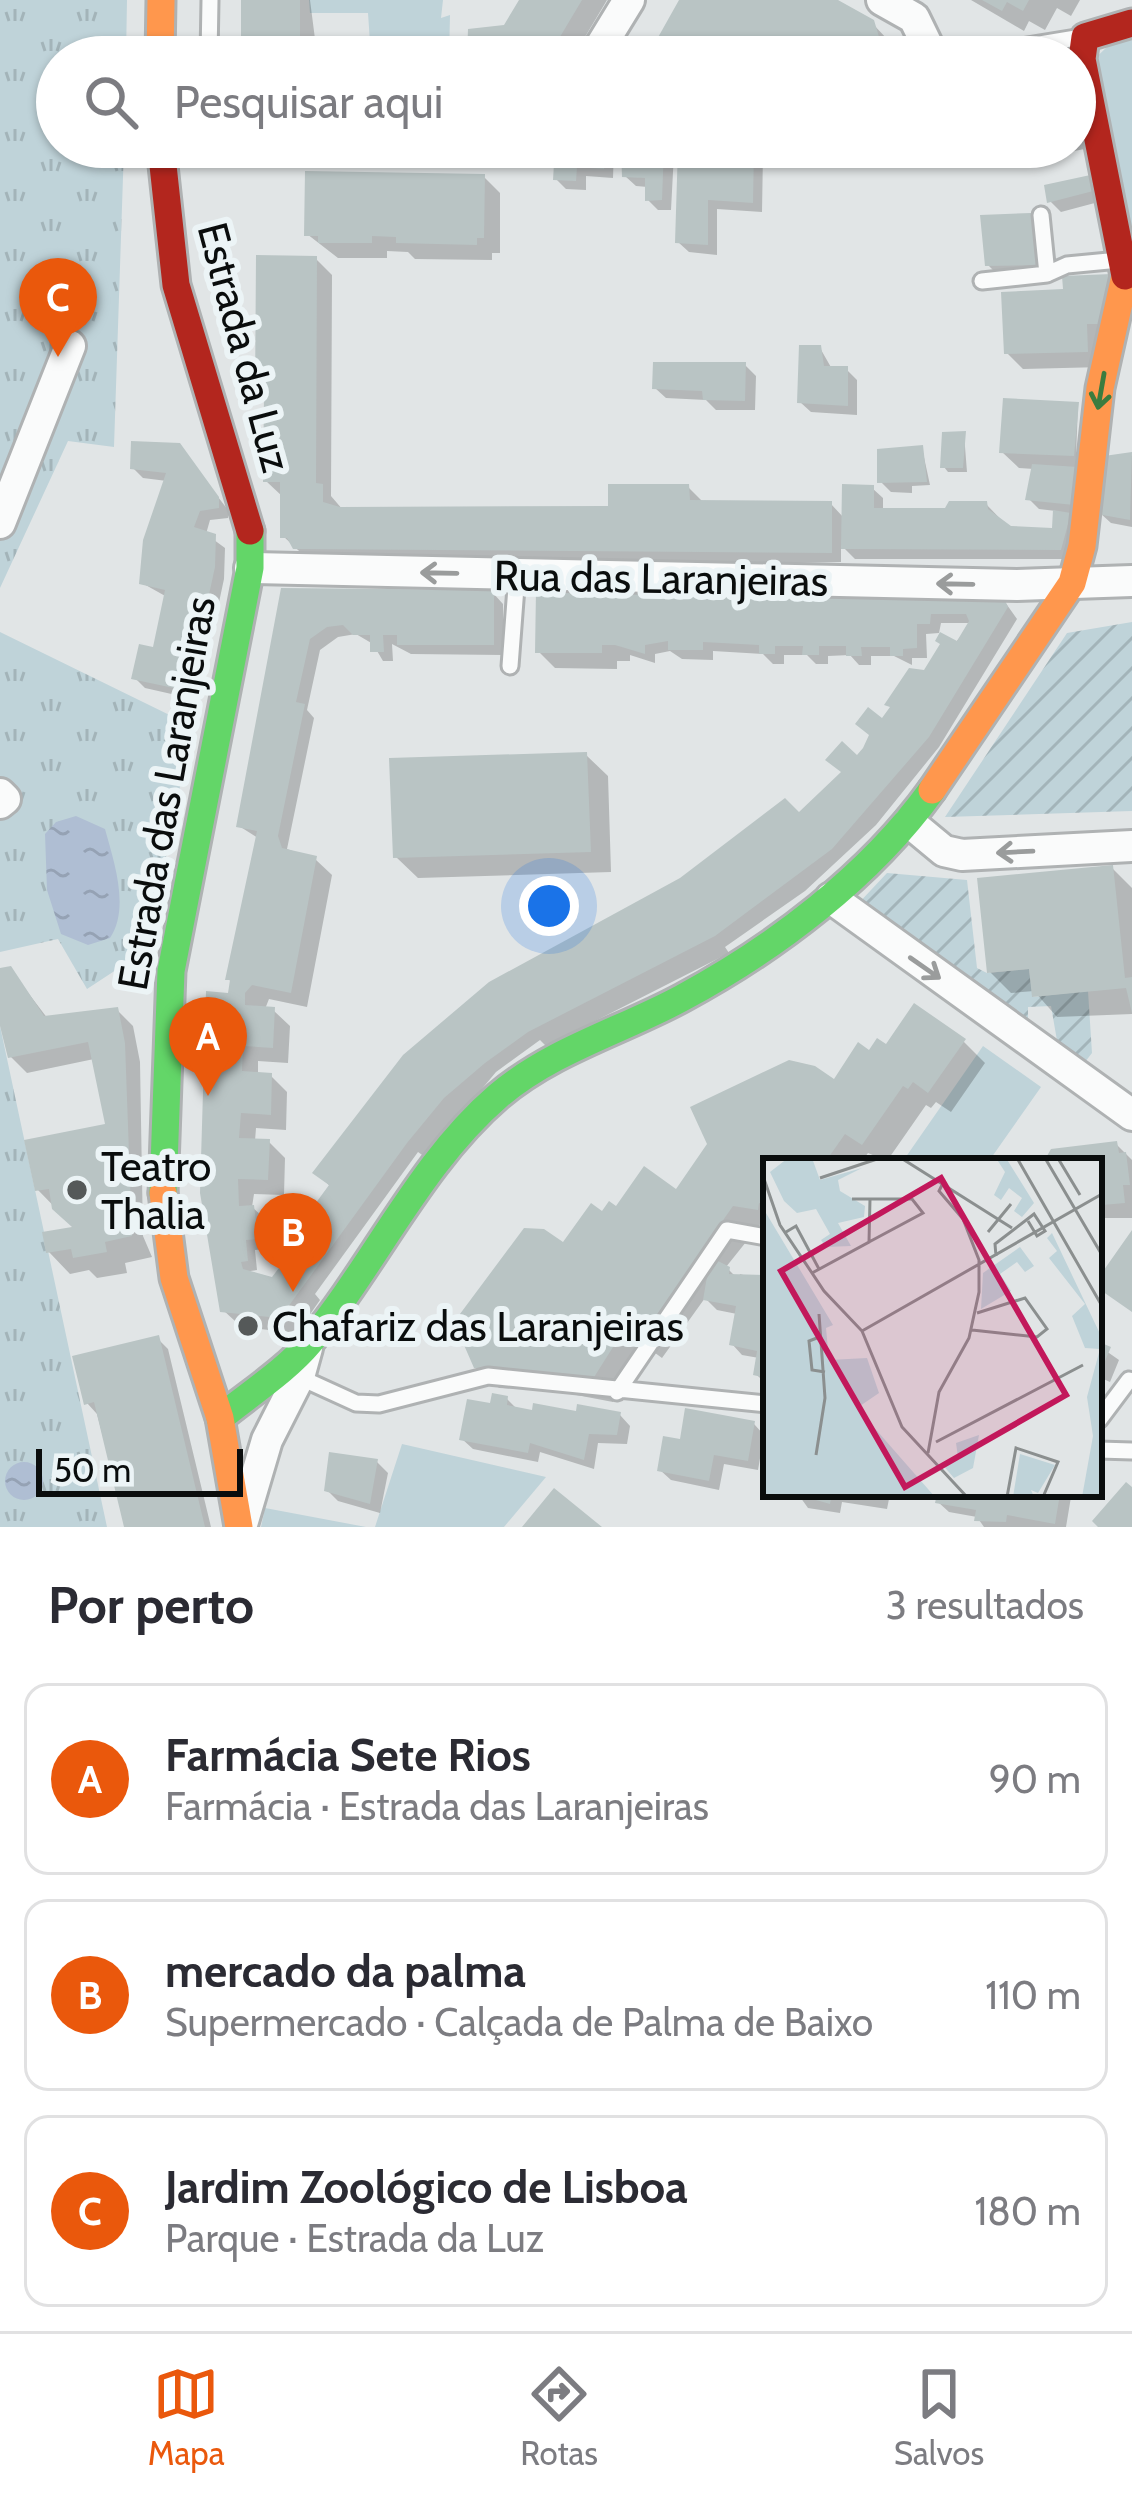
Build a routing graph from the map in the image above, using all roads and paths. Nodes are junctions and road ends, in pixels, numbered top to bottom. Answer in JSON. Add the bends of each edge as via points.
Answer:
{"nodes":[{"id":1,"x":161,"y":0,"type":"edge"},
{"id":2,"x":210,"y":0,"type":"edge"},
{"id":3,"x":629,"y":0,"type":"edge"},
{"id":4,"x":882,"y":0,"type":"edge"},
{"id":5,"x":1126,"y":0,"type":"edge"},
{"id":6,"x":1132,"y":11,"type":"edge"},
{"id":7,"x":1132,"y":23,"type":"edge"},
{"id":8,"x":160,"y":36,"type":"edge"},
{"id":9,"x":209,"y":36,"type":"edge"},
{"id":10,"x":607,"y":36,"type":"edge"},
{"id":11,"x":923,"y":36,"type":"edge"},
{"id":12,"x":1088,"y":36,"type":"edge"},
{"id":13,"x":1096,"y":130,"type":"edge"},
{"id":14,"x":163,"y":168,"type":"edge"},
{"id":15,"x":1041,"y":215,"type":"dead end"},
{"id":16,"x":1124,"y":260,"type":"junction"},
{"id":17,"x":1047,"y":274,"type":"junction"},
{"id":18,"x":982,"y":281,"type":"dead end"},
{"id":19,"x":1128,"y":303,"type":"edge"},
{"id":20,"x":70,"y":346,"type":"dead end"},
{"id":21,"x":11,"y":469,"type":"edge"},
{"id":22,"x":0,"y":523,"type":"edge"},
{"id":23,"x":250,"y":568,"type":"junction"},
{"id":24,"x":517,"y":574,"type":"junction"},
{"id":25,"x":1132,"y":581,"type":"edge"},
{"id":26,"x":1072,"y":583,"type":"junction"},
{"id":27,"x":510,"y":666,"type":"dead end"},
{"id":28,"x":909,"y":822,"type":"junction"},
{"id":29,"x":1132,"y":846,"type":"edge"},
{"id":30,"x":831,"y":898,"type":"junction"},
{"id":31,"x":1132,"y":1115,"type":"edge"},
{"id":32,"x":763,"y":1236,"type":"edge"},
{"id":33,"x":308,"y":1345,"type":"junction"},
{"id":34,"x":299,"y":1377,"type":"junction"},
{"id":35,"x":1129,"y":1380,"type":"dead end"},
{"id":36,"x":617,"y":1392,"type":"junction"},
{"id":37,"x":763,"y":1404,"type":"edge"},
{"id":38,"x":1102,"y":1416,"type":"edge"},
{"id":39,"x":220,"y":1418,"type":"junction"},
{"id":40,"x":274,"y":1422,"type":"junction"},
{"id":41,"x":1102,"y":1450,"type":"edge"},
{"id":42,"x":1132,"y":1451,"type":"edge"},
{"id":43,"x":240,"y":1527,"type":"edge"}],
"edges":[{"from":1,"to":8,"type":"street"},
{"from":2,"to":9,"type":"lane"},
{"from":3,"to":10,"type":"street"},
{"from":4,"to":11,"type":"street","via":[[914,18]]},
{"from":5,"to":6,"type":"street"},
{"from":7,"to":12,"type":"street"},
{"from":13,"to":16,"type":"street"},
{"from":14,"to":23,"type":"street","name":"Estrada da Luz","via":[[176,285],[242,492]]},
{"from":15,"to":17,"type":"lane"},
{"from":16,"to":17,"type":"lane"},
{"from":16,"to":19,"type":"street"},
{"from":17,"to":18,"type":"lane"},
{"from":19,"to":26,"type":"street","one_way":true,"via":[[1100,388]]},
{"from":20,"to":21,"type":"street"},
{"from":21,"to":22,"type":"street"},
{"from":24,"to":23,"type":"street","name":"Rua das Laranjeiras","one_way":true},
{"from":23,"to":39,"type":"street","name":"Estrada das Laranjeiras","via":[[171,971],[165,1130],[166,1238]]},
{"from":26,"to":24,"type":"street","name":"Rua das Laranjeiras","one_way":true},
{"from":24,"to":27,"type":"lane"},
{"from":25,"to":26,"type":"street","name":"Rua das Laranjeiras"},
{"from":26,"to":28,"type":"street"},
{"from":29,"to":28,"type":"street","one_way":true,"via":[[962,855],[944,851]]},
{"from":28,"to":30,"type":"street"},
{"from":30,"to":31,"type":"street","one_way":true},
{"from":30,"to":33,"type":"street","via":[[739,964],[568,1050],[498,1096],[446,1152]]},
{"from":32,"to":36,"type":"lane","via":[[727,1230]]},
{"from":33,"to":34,"type":"street"},
{"from":33,"to":39,"type":"street"},
{"from":34,"to":36,"type":"lane","via":[[356,1403],[488,1376]]},
{"from":34,"to":40,"type":"street"},
{"from":35,"to":38,"type":"lane"},
{"from":36,"to":37,"type":"lane","via":[[671,1390]]},
{"from":39,"to":40,"type":"street","via":[[250,1427]]},
{"from":39,"to":43,"type":"street","name":"Estrada das Laranjeiras"},
{"from":40,"to":43,"type":"street"},
{"from":41,"to":42,"type":"lane"}]}
